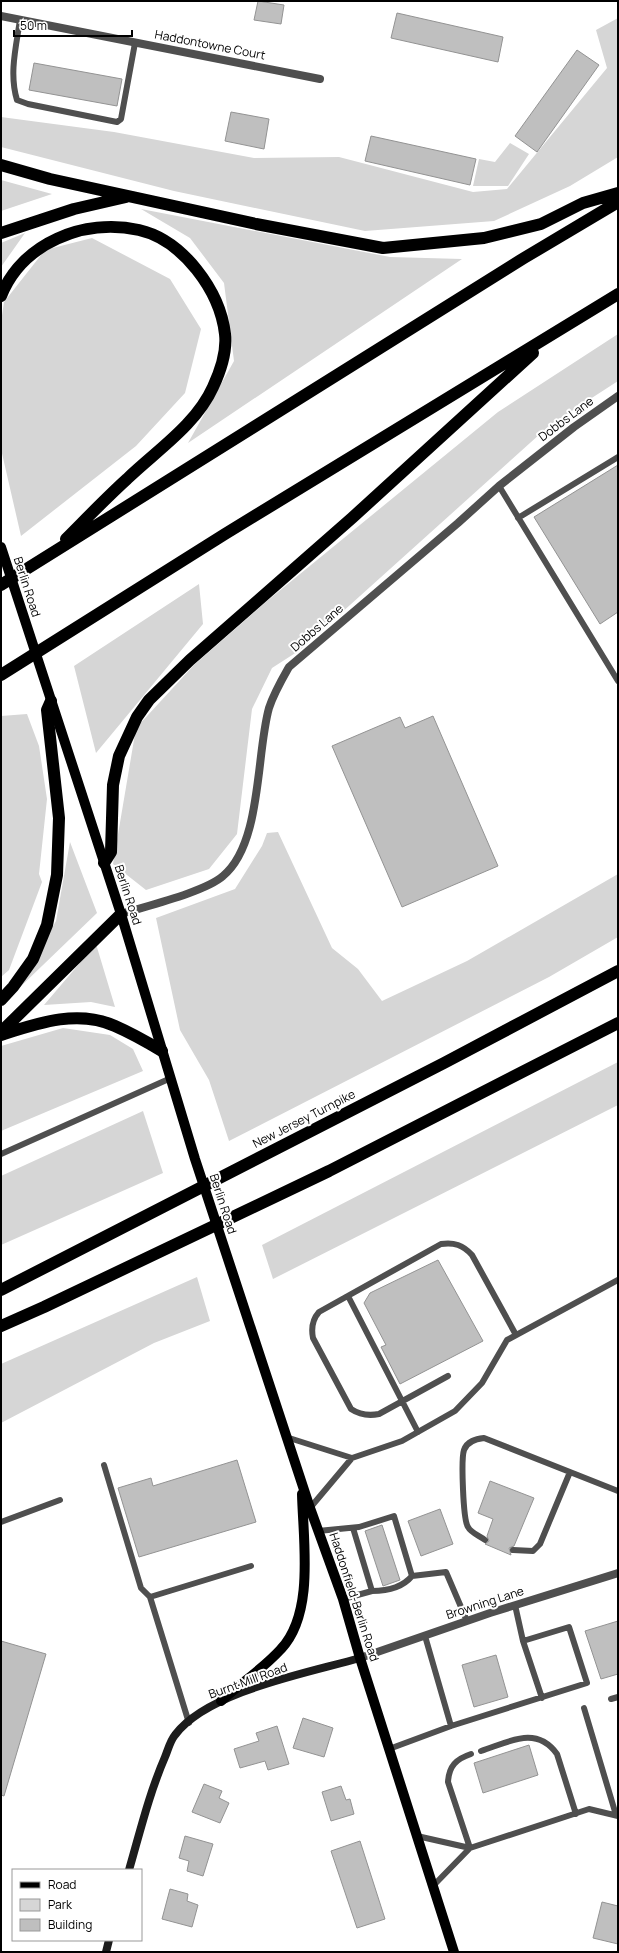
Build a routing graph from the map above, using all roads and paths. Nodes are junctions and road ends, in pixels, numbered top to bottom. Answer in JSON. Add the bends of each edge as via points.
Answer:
{"nodes":[{"id":1,"x":1,"y":16,"type":"edge"},
{"id":2,"x":20,"y":20,"type":"junction"},
{"id":3,"x":135,"y":43,"type":"junction"},
{"id":4,"x":320,"y":79,"type":"dead end"},
{"id":5,"x":1,"y":166,"type":"edge"},
{"id":6,"x":618,"y":193,"type":"edge"},
{"id":7,"x":129,"y":196,"type":"junction"},
{"id":8,"x":618,"y":202,"type":"edge"},
{"id":9,"x":1,"y":232,"type":"edge"},
{"id":10,"x":618,"y":294,"type":"edge"},
{"id":11,"x":1,"y":296,"type":"edge"},
{"id":12,"x":555,"y":334,"type":"junction"},
{"id":13,"x":618,"y":396,"type":"edge"},
{"id":14,"x":618,"y":457,"type":"edge"},
{"id":15,"x":499,"y":486,"type":"junction"},
{"id":16,"x":518,"y":518,"type":"junction"},
{"id":17,"x":1,"y":547,"type":"edge"},
{"id":18,"x":51,"y":554,"type":"junction"},
{"id":19,"x":1,"y":585,"type":"edge"},
{"id":20,"x":1,"y":675,"type":"edge"},
{"id":21,"x":618,"y":681,"type":"edge"},
{"id":22,"x":51,"y":701,"type":"junction"},
{"id":23,"x":104,"y":862,"type":"junction"},
{"id":24,"x":121,"y":914,"type":"junction"},
{"id":25,"x":618,"y":971,"type":"edge"},
{"id":26,"x":1,"y":1000,"type":"edge"},
{"id":27,"x":618,"y":1023,"type":"edge"},
{"id":28,"x":1,"y":1032,"type":"edge"},
{"id":29,"x":1,"y":1035,"type":"edge"},
{"id":30,"x":162,"y":1051,"type":"junction"},
{"id":31,"x":171,"y":1078,"type":"junction"},
{"id":32,"x":1,"y":1154,"type":"edge"},
{"id":33,"x":225,"y":1252,"type":"joint"},
{"id":34,"x":618,"y":1280,"type":"edge"},
{"id":35,"x":1,"y":1290,"type":"edge"},
{"id":36,"x":348,"y":1296,"type":"junction"},
{"id":37,"x":1,"y":1326,"type":"edge"},
{"id":38,"x":516,"y":1335,"type":"junction"},
{"id":39,"x":448,"y":1376,"type":"dead end"},
{"id":40,"x":402,"y":1401,"type":"junction"},
{"id":41,"x":418,"y":1432,"type":"junction"},
{"id":42,"x":286,"y":1437,"type":"junction"},
{"id":43,"x":352,"y":1458,"type":"junction"},
{"id":44,"x":104,"y":1465,"type":"dead end"},
{"id":45,"x":570,"y":1472,"type":"junction"},
{"id":46,"x":302,"y":1484,"type":"junction"},
{"id":47,"x":618,"y":1491,"type":"edge"},
{"id":48,"x":60,"y":1500,"type":"dead end"},
{"id":49,"x":310,"y":1508,"type":"junction"},
{"id":50,"x":1,"y":1522,"type":"edge"},
{"id":51,"x":353,"y":1528,"type":"junction"},
{"id":52,"x":318,"y":1531,"type":"junction"},
{"id":53,"x":485,"y":1540,"type":"dead end"},
{"id":54,"x":513,"y":1550,"type":"dead end"},
{"id":55,"x":251,"y":1566,"type":"dead end"},
{"id":56,"x":618,"y":1573,"type":"edge"},
{"id":57,"x":412,"y":1576,"type":"junction"},
{"id":58,"x":372,"y":1591,"type":"junction"},
{"id":59,"x":150,"y":1597,"type":"junction"},
{"id":60,"x":343,"y":1599,"type":"junction"},
{"id":61,"x":515,"y":1605,"type":"junction"},
{"id":62,"x":467,"y":1621,"type":"junction"},
{"id":63,"x":425,"y":1636,"type":"junction"},
{"id":64,"x":524,"y":1642,"type":"junction"},
{"id":65,"x":360,"y":1658,"type":"junction"},
{"id":66,"x":618,"y":1697,"type":"edge"},
{"id":67,"x":542,"y":1698,"type":"junction"},
{"id":68,"x":611,"y":1699,"type":"dead end"},
{"id":69,"x":220,"y":1700,"type":"junction"},
{"id":70,"x":584,"y":1708,"type":"dead end"},
{"id":71,"x":189,"y":1723,"type":"junction"},
{"id":72,"x":451,"y":1726,"type":"junction"},
{"id":73,"x":389,"y":1749,"type":"junction"},
{"id":74,"x":482,"y":1751,"type":"dead end"},
{"id":75,"x":471,"y":1754,"type":"dead end"},
{"id":76,"x":576,"y":1814,"type":"junction"},
{"id":77,"x":617,"y":1816,"type":"edge"},
{"id":78,"x":417,"y":1836,"type":"junction"},
{"id":79,"x":470,"y":1848,"type":"junction"},
{"id":80,"x":129,"y":1869,"type":"edge"},
{"id":81,"x":433,"y":1886,"type":"junction"},
{"id":82,"x":109,"y":1941,"type":"edge"},
{"id":83,"x":106,"y":1952,"type":"edge"},
{"id":84,"x":454,"y":1952,"type":"edge"}],
"edges":[{"from":1,"to":2,"type":"street","name":"Haddontowne Court"},
{"from":2,"to":3,"type":"street","name":"Haddontowne Court"},
{"from":2,"to":3,"type":"lane","via":[[13,87],[17,100],[117,122],[121,120]]},
{"from":3,"to":4,"type":"street","name":"Haddontowne Court"},
{"from":5,"to":7,"type":"highway"},
{"from":6,"to":7,"type":"highway","via":[[583,203],[541,224],[484,238],[383,248]]},
{"from":7,"to":9,"type":"highway","via":[[74,209]]},
{"from":8,"to":18,"type":"highway","via":[[524,258]]},
{"from":10,"to":12,"type":"highway"},
{"from":11,"to":18,"type":"highway","via":[[14,271],[29,255],[53,240],[81,230],[139,230],[164,241],[193,265],[210,289],[221,313],[225,335],[223,357],[213,387],[200,408]]},
{"from":12,"to":20,"type":"highway","via":[[225,534]]},
{"from":12,"to":23,"type":"highway","via":[[352,518],[190,660],[149,700],[137,716],[119,756],[113,785],[110,852]]},
{"from":13,"to":15,"type":"street","name":"Dobbs Lane"},
{"from":14,"to":16,"type":"lane"},
{"from":15,"to":16,"type":"lane"},
{"from":15,"to":24,"type":"street","name":"Dobbs Lane","via":[[289,667],[277,686],[269,709],[252,816],[234,865],[209,886]]},
{"from":16,"to":21,"type":"lane"},
{"from":17,"to":22,"type":"main road","name":"Berlin Road"},
{"from":18,"to":19,"type":"highway"},
{"from":22,"to":23,"type":"main road","name":"Berlin Road"},
{"from":22,"to":26,"type":"highway","via":[[47,710],[59,818],[57,875],[47,925],[33,959]]},
{"from":23,"to":24,"type":"main road","name":"Berlin Road"},
{"from":24,"to":28,"type":"highway"},
{"from":24,"to":30,"type":"main road","name":"Berlin Road"},
{"from":25,"to":35,"type":"highway","name":"New Jersey Turnpike"},
{"from":27,"to":37,"type":"highway","via":[[321,1174]]},
{"from":29,"to":30,"type":"highway","via":[[62,1018],[80,1018],[115,1026]]},
{"from":30,"to":31,"type":"main road","name":"Berlin Road"},
{"from":31,"to":32,"type":"lane"},
{"from":31,"to":33,"type":"main road","name":"Berlin Road"},
{"from":33,"to":42,"type":"main road","name":"Haddonfield-Berlin Road"},
{"from":34,"to":38,"type":"lane"},
{"from":36,"to":38,"type":"lane","via":[[441,1244],[458,1244],[472,1255]]},
{"from":36,"to":40,"type":"lane"},
{"from":36,"to":40,"type":"lane","via":[[318,1314],[312,1326],[313,1338],[353,1410],[372,1415]]},
{"from":38,"to":41,"type":"lane","via":[[507,1340],[482,1383],[455,1411]]},
{"from":39,"to":40,"type":"lane"},
{"from":40,"to":41,"type":"lane"},
{"from":41,"to":43,"type":"lane","via":[[402,1441]]},
{"from":42,"to":43,"type":"lane"},
{"from":42,"to":46,"type":"main road","name":"Haddonfield-Berlin Road"},
{"from":43,"to":49,"type":"lane"},
{"from":44,"to":59,"type":"lane","via":[[141,1588]]},
{"from":45,"to":47,"type":"lane"},
{"from":45,"to":53,"type":"lane","via":[[484,1438],[471,1441],[463,1451],[464,1514],[468,1529]]},
{"from":45,"to":54,"type":"lane","via":[[540,1544],[533,1551]]},
{"from":46,"to":49,"type":"main road","name":"Haddonfield-Berlin Road"},
{"from":46,"to":69,"type":"main road","via":[[304,1590],[299,1619],[282,1649]]},
{"from":48,"to":50,"type":"lane"},
{"from":49,"to":52,"type":"main road","name":"Haddonfield-Berlin Road"},
{"from":51,"to":52,"type":"lane"},
{"from":51,"to":57,"type":"lane","via":[[394,1516]]},
{"from":51,"to":58,"type":"lane"},
{"from":52,"to":60,"type":"main road","name":"Haddonfield-Berlin Road"},
{"from":55,"to":59,"type":"lane"},
{"from":56,"to":61,"type":"street","name":"Browning Lane"},
{"from":57,"to":58,"type":"lane","via":[[406,1582],[385,1591]]},
{"from":57,"to":62,"type":"lane","via":[[446,1572]]},
{"from":58,"to":60,"type":"lane"},
{"from":59,"to":71,"type":"lane"},
{"from":60,"to":65,"type":"main road","name":"Haddonfield-Berlin Road"},
{"from":61,"to":62,"type":"street","name":"Browning Lane"},
{"from":61,"to":64,"type":"lane"},
{"from":62,"to":63,"type":"street","name":"Browning Lane"},
{"from":63,"to":65,"type":"street","name":"Browning Lane"},
{"from":63,"to":72,"type":"lane"},
{"from":64,"to":67,"type":"lane"},
{"from":64,"to":67,"type":"lane","via":[[569,1627],[587,1683]]},
{"from":65,"to":69,"type":"main road","name":"Burnt Mill Road"},
{"from":65,"to":73,"type":"main road","name":"Haddonfield-Berlin Road"},
{"from":66,"to":68,"type":"lane"},
{"from":67,"to":72,"type":"lane"},
{"from":69,"to":71,"type":"main road","name":"Burnt Mill Road","via":[[199,1713]]},
{"from":70,"to":77,"type":"lane"},
{"from":71,"to":80,"type":"main road","name":"Burnt Mill Road","via":[[175,1735],[154,1783]]},
{"from":72,"to":73,"type":"lane"},
{"from":73,"to":78,"type":"main road","name":"Haddonfield-Berlin Road"},
{"from":74,"to":76,"type":"lane","via":[[524,1737],[534,1737],[551,1746],[557,1754]]},
{"from":75,"to":79,"type":"lane","via":[[455,1762],[448,1782]]},
{"from":76,"to":77,"type":"lane","via":[[589,1809]]},
{"from":76,"to":79,"type":"lane"},
{"from":78,"to":79,"type":"lane"},
{"from":78,"to":81,"type":"main road","name":"Haddonfield-Berlin Road"},
{"from":79,"to":81,"type":"lane"},
{"from":81,"to":84,"type":"main road","name":"Haddonfield-Berlin Road"},
{"from":82,"to":83,"type":"main road"}]}
